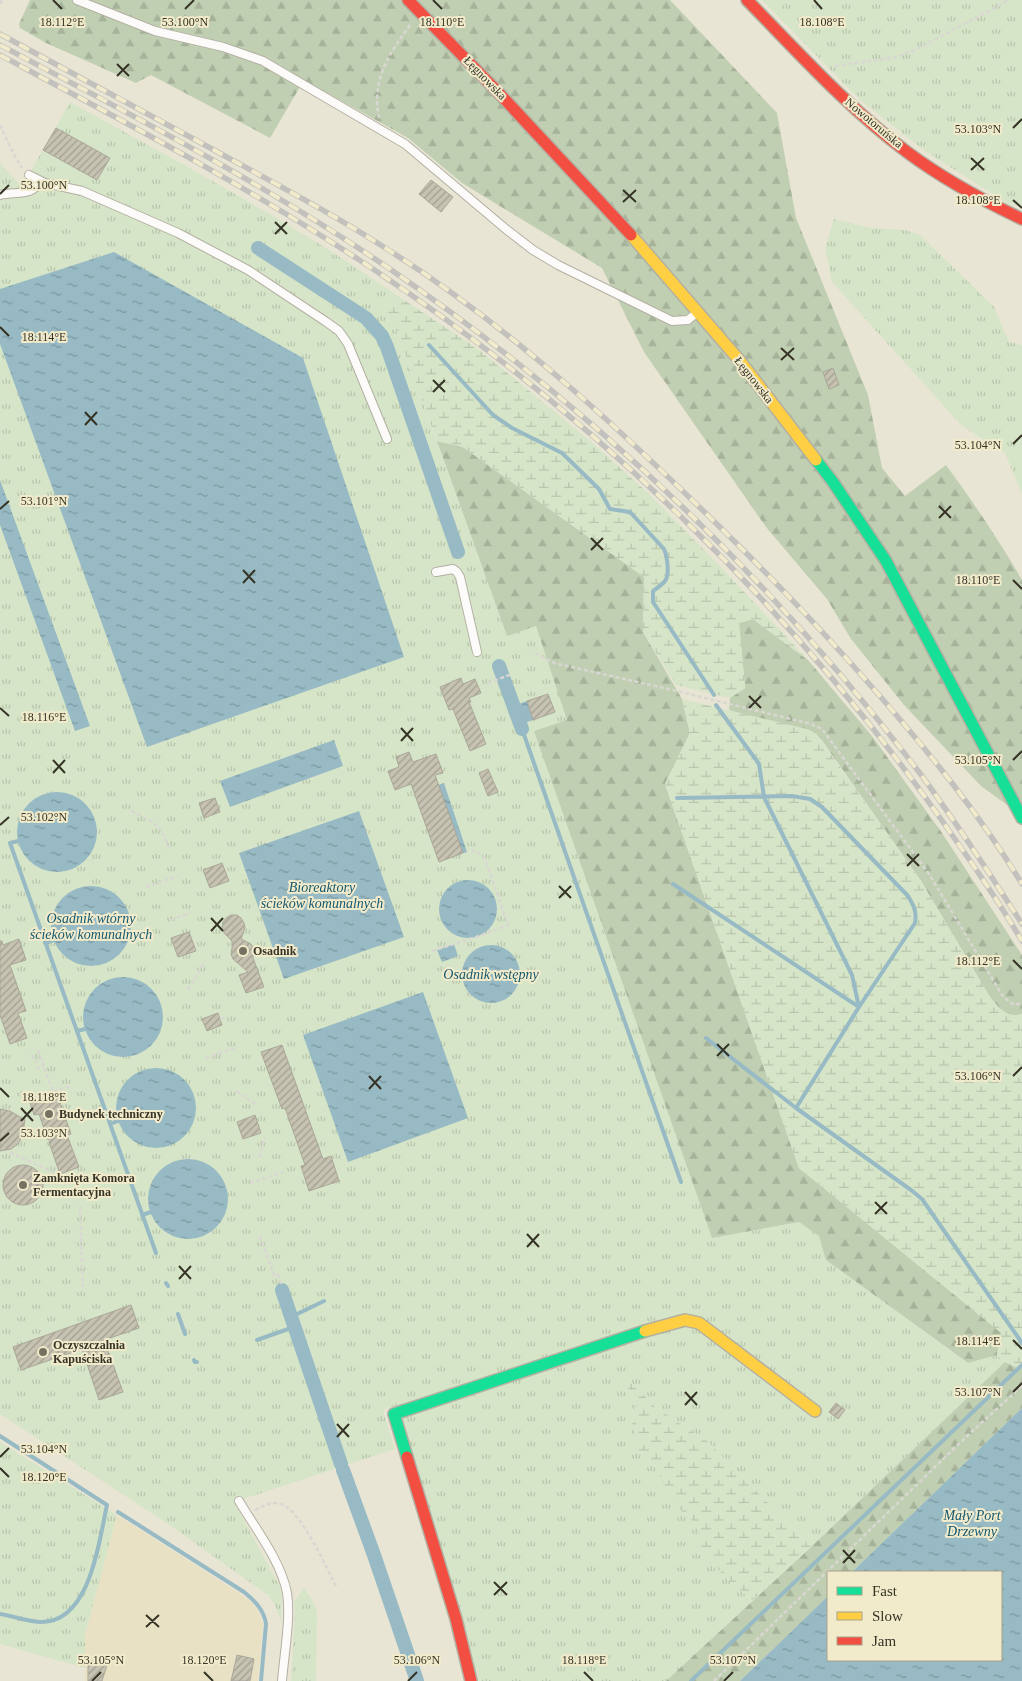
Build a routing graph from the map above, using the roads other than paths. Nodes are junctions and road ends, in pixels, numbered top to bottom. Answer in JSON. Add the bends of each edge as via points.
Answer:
{"nodes":[{"id":1,"x":77,"y":0,"type":"edge"},
{"id":2,"x":408,"y":0,"type":"edge"},
{"id":3,"x":747,"y":0,"type":"edge"},
{"id":4,"x":29,"y":175,"type":"road end"},
{"id":5,"x":40,"y":181,"type":"junction"},
{"id":6,"x":0,"y":195,"type":"edge"},
{"id":7,"x":1022,"y":219,"type":"edge"},
{"id":8,"x":698,"y":312,"type":"junction"},
{"id":9,"x":387,"y":439,"type":"dead end"},
{"id":10,"x":436,"y":572,"type":"dead end"},
{"id":11,"x":477,"y":652,"type":"dead end"},
{"id":12,"x":1022,"y":818,"type":"edge"},
{"id":13,"x":815,"y":1411,"type":"dead end"},
{"id":14,"x":239,"y":1500,"type":"dead end"},
{"id":15,"x":282,"y":1681,"type":"edge"},
{"id":16,"x":471,"y":1681,"type":"edge"}],
"edges":[{"from":1,"to":8,"type":"lane","via":[[155,31],[223,47],[263,61],[405,144],[507,230],[558,265],[672,322],[688,320]]},
{"from":2,"to":8,"type":"street","name":"Łęgnowska","via":[[623,226]]},
{"from":3,"to":7,"type":"street","name":"Nowotoruńska","via":[[814,68],[894,141],[968,191]]},
{"from":4,"to":5,"type":"lane"},
{"from":5,"to":6,"type":"lane","via":[[30,192]]},
{"from":5,"to":9,"type":"lane","via":[[82,191],[178,234],[248,270],[326,321],[348,344]]},
{"from":8,"to":12,"type":"street","name":"Łęgnowska","via":[[833,482],[886,562]]},
{"from":10,"to":11,"type":"lane","via":[[453,569],[460,577]]},
{"from":13,"to":16,"type":"street","via":[[699,1323],[685,1320],[392,1410],[458,1626]]},
{"from":14,"to":15,"type":"lane","via":[[274,1559],[287,1592]]}]}
